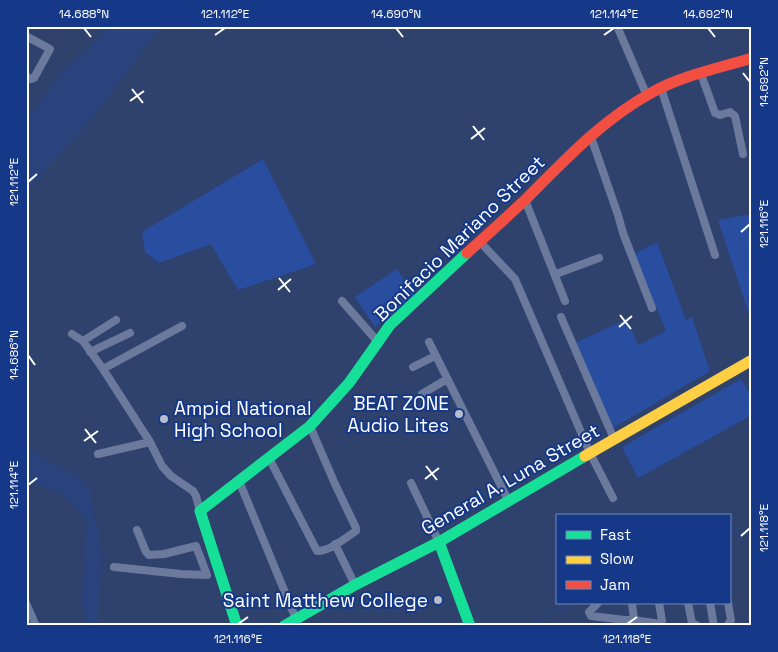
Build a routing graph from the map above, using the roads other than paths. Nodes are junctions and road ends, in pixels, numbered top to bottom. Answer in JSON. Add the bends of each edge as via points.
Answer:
{"nodes":[{"id":1,"x":617,"y":26,"type":"edge"},
{"id":2,"x":26,"y":36,"type":"edge"},
{"id":3,"x":752,"y":58,"type":"edge"},
{"id":4,"x":701,"y":74,"type":"junction"},
{"id":5,"x":26,"y":76,"type":"edge"},
{"id":6,"x":661,"y":88,"type":"junction"},
{"id":7,"x":646,"y":96,"type":"junction"},
{"id":8,"x":591,"y":138,"type":"junction"},
{"id":9,"x":743,"y":154,"type":"dead end"},
{"id":10,"x":525,"y":200,"type":"junction"},
{"id":11,"x":480,"y":242,"type":"junction"},
{"id":12,"x":715,"y":255,"type":"dead end"},
{"id":13,"x":599,"y":258,"type":"dead end"},
{"id":14,"x":556,"y":274,"type":"junction"},
{"id":15,"x":342,"y":301,"type":"dead end"},
{"id":16,"x":565,"y":301,"type":"dead end"},
{"id":17,"x":652,"y":308,"type":"dead end"},
{"id":18,"x":561,"y":317,"type":"dead end"},
{"id":19,"x":116,"y":320,"type":"dead end"},
{"id":20,"x":182,"y":326,"type":"dead end"},
{"id":21,"x":130,"y":333,"type":"dead end"},
{"id":22,"x":72,"y":334,"type":"dead end"},
{"id":23,"x":83,"y":342,"type":"junction"},
{"id":24,"x":378,"y":342,"type":"junction"},
{"id":25,"x":428,"y":342,"type":"dead end"},
{"id":26,"x":90,"y":352,"type":"junction"},
{"id":27,"x":435,"y":356,"type":"junction"},
{"id":28,"x":752,"y":360,"type":"edge"},
{"id":29,"x":413,"y":367,"type":"dead end"},
{"id":30,"x":103,"y":368,"type":"junction"},
{"id":31,"x":447,"y":379,"type":"junction"},
{"id":32,"x":422,"y":394,"type":"dead end"},
{"id":33,"x":310,"y":426,"type":"junction"},
{"id":34,"x":614,"y":439,"type":"junction"},
{"id":35,"x":150,"y":442,"type":"junction"},
{"id":36,"x":590,"y":453,"type":"junction"},
{"id":37,"x":98,"y":454,"type":"dead end"},
{"id":38,"x":269,"y":458,"type":"junction"},
{"id":39,"x":239,"y":481,"type":"junction"},
{"id":40,"x":411,"y":483,"type":"dead end"},
{"id":41,"x":613,"y":498,"type":"dead end"},
{"id":42,"x":508,"y":500,"type":"junction"},
{"id":43,"x":200,"y":511,"type":"junction"},
{"id":44,"x":137,"y":530,"type":"dead end"},
{"id":45,"x":439,"y":542,"type":"junction"},
{"id":46,"x":335,"y":544,"type":"junction"},
{"id":47,"x":114,"y":567,"type":"dead end"},
{"id":48,"x":220,"y":572,"type":"junction"},
{"id":49,"x":207,"y":575,"type":"junction"},
{"id":50,"x":355,"y":585,"type":"junction"},
{"id":51,"x":26,"y":603,"type":"edge"},
{"id":52,"x":597,"y":604,"type":"edge"},
{"id":53,"x":632,"y":604,"type":"edge"},
{"id":54,"x":659,"y":604,"type":"edge"},
{"id":55,"x":688,"y":604,"type":"edge"},
{"id":56,"x":710,"y":604,"type":"edge"},
{"id":57,"x":728,"y":604,"type":"edge"},
{"id":58,"x":296,"y":619,"type":"junction"},
{"id":59,"x":634,"y":620,"type":"junction"},
{"id":60,"x":654,"y":624,"type":"edge"},
{"id":61,"x":36,"y":626,"type":"edge"},
{"id":62,"x":237,"y":626,"type":"edge"},
{"id":63,"x":284,"y":626,"type":"edge"},
{"id":64,"x":470,"y":626,"type":"edge"},
{"id":65,"x":698,"y":626,"type":"edge"},
{"id":66,"x":714,"y":626,"type":"edge"},
{"id":67,"x":727,"y":626,"type":"edge"}],
"edges":[{"from":1,"to":7,"type":"street"},
{"from":2,"to":5,"type":"street","via":[[50,49],[34,78]]},
{"from":3,"to":4,"type":"street","name":"Bonifacio Mariano Street"},
{"from":4,"to":6,"type":"street","name":"Bonifacio Mariano Street"},
{"from":4,"to":9,"type":"street","via":[[715,113],[730,112],[735,116]]},
{"from":6,"to":7,"type":"street","name":"Bonifacio Mariano Street"},
{"from":6,"to":12,"type":"street"},
{"from":7,"to":8,"type":"street","name":"Bonifacio Mariano Street","via":[[614,116]]},
{"from":8,"to":10,"type":"street","name":"Bonifacio Mariano Street"},
{"from":8,"to":17,"type":"street"},
{"from":10,"to":11,"type":"street","name":"Bonifacio Mariano Street"},
{"from":10,"to":14,"type":"street"},
{"from":11,"to":24,"type":"street","name":"Bonifacio Mariano Street","via":[[390,325]]},
{"from":11,"to":36,"type":"street","via":[[515,279]]},
{"from":13,"to":14,"type":"street"},
{"from":14,"to":16,"type":"street"},
{"from":15,"to":24,"type":"street"},
{"from":18,"to":34,"type":"street"},
{"from":19,"to":23,"type":"street"},
{"from":20,"to":30,"type":"street"},
{"from":21,"to":26,"type":"street"},
{"from":22,"to":23,"type":"street"},
{"from":23,"to":26,"type":"street"},
{"from":24,"to":33,"type":"street","name":"Bonifacio Mariano Street","via":[[349,383]]},
{"from":25,"to":27,"type":"street"},
{"from":26,"to":30,"type":"street"},
{"from":27,"to":29,"type":"street"},
{"from":27,"to":31,"type":"street"},
{"from":28,"to":34,"type":"street","name":"General A. Luna Street"},
{"from":30,"to":35,"type":"street"},
{"from":31,"to":32,"type":"street"},
{"from":31,"to":42,"type":"street"},
{"from":33,"to":38,"type":"street","name":"Bonifacio Mariano Street"},
{"from":33,"to":46,"type":"street","via":[[356,528]]},
{"from":34,"to":36,"type":"street","name":"General A. Luna Street"},
{"from":35,"to":37,"type":"street"},
{"from":35,"to":43,"type":"street","via":[[162,466],[193,491]]},
{"from":36,"to":41,"type":"street"},
{"from":36,"to":42,"type":"street","name":"General A. Luna Street"},
{"from":38,"to":39,"type":"street","name":"Bonifacio Mariano Street"},
{"from":38,"to":46,"type":"street","via":[[314,548],[320,551]]},
{"from":39,"to":43,"type":"street","name":"Bonifacio Mariano Street"},
{"from":39,"to":58,"type":"street"},
{"from":40,"to":45,"type":"street"},
{"from":42,"to":45,"type":"street","name":"General A. Luna Street"},
{"from":43,"to":48,"type":"street"},
{"from":44,"to":49,"type":"street","via":[[149,555],[196,546]]},
{"from":45,"to":50,"type":"street","name":"General A. Luna Street"},
{"from":45,"to":64,"type":"street"},
{"from":46,"to":50,"type":"street"},
{"from":47,"to":49,"type":"street"},
{"from":48,"to":49,"type":"street"},
{"from":48,"to":62,"type":"street"},
{"from":50,"to":58,"type":"street","name":"General A. Luna Street"},
{"from":51,"to":61,"type":"street"},
{"from":52,"to":59,"type":"street","via":[[589,612],[591,616]]},
{"from":53,"to":59,"type":"street"},
{"from":54,"to":60,"type":"street","via":[[662,621]]},
{"from":55,"to":65,"type":"street","via":[[692,622]]},
{"from":56,"to":66,"type":"street"},
{"from":57,"to":67,"type":"street","via":[[731,620]]},
{"from":58,"to":63,"type":"street","name":"General A. Luna Street"},
{"from":59,"to":60,"type":"street"}]}
